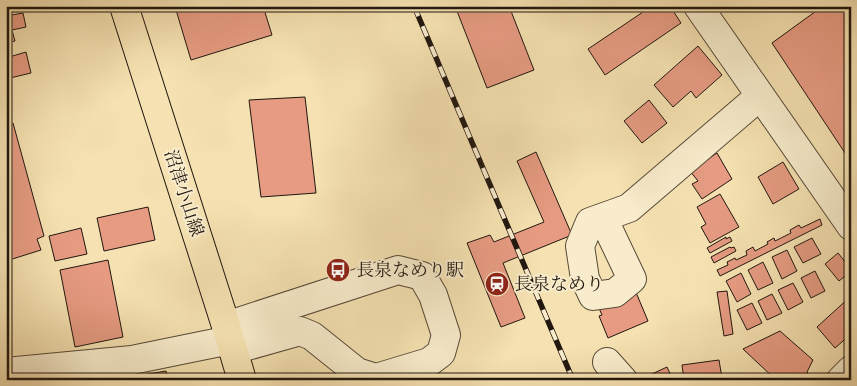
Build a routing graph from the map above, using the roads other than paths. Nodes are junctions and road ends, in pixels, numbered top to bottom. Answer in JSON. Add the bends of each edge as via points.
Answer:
{"nodes":[{"id":1,"x":124,"y":6,"type":"edge"},
{"id":2,"x":698,"y":6,"type":"edge"},
{"id":3,"x":760,"y":96,"type":"junction"},
{"id":4,"x":603,"y":218,"type":"dead end"},
{"id":5,"x":851,"y":226,"type":"edge"},
{"id":6,"x":230,"y":339,"type":"junction"},
{"id":7,"x":851,"y":370,"type":"edge"},
{"id":8,"x":6,"y":372,"type":"edge"},
{"id":9,"x":242,"y":380,"type":"edge"},
{"id":10,"x":840,"y":380,"type":"edge"}],
"edges":[{"from":1,"to":6,"type":"main road","name":"沼津小山線"},
{"from":2,"to":3,"type":"street"},
{"from":3,"to":4,"type":"street","via":[[629,208]]},
{"from":3,"to":5,"type":"street"},
{"from":6,"to":6,"type":"street","via":[[398,270],[422,276],[433,295],[446,335],[441,353],[429,362],[376,378],[357,372],[312,336],[300,331]]},
{"from":6,"to":8,"type":"street","via":[[132,360]]},
{"from":6,"to":9,"type":"main road","name":"沼津小山線"},
{"from":7,"to":10,"type":"street"}]}
